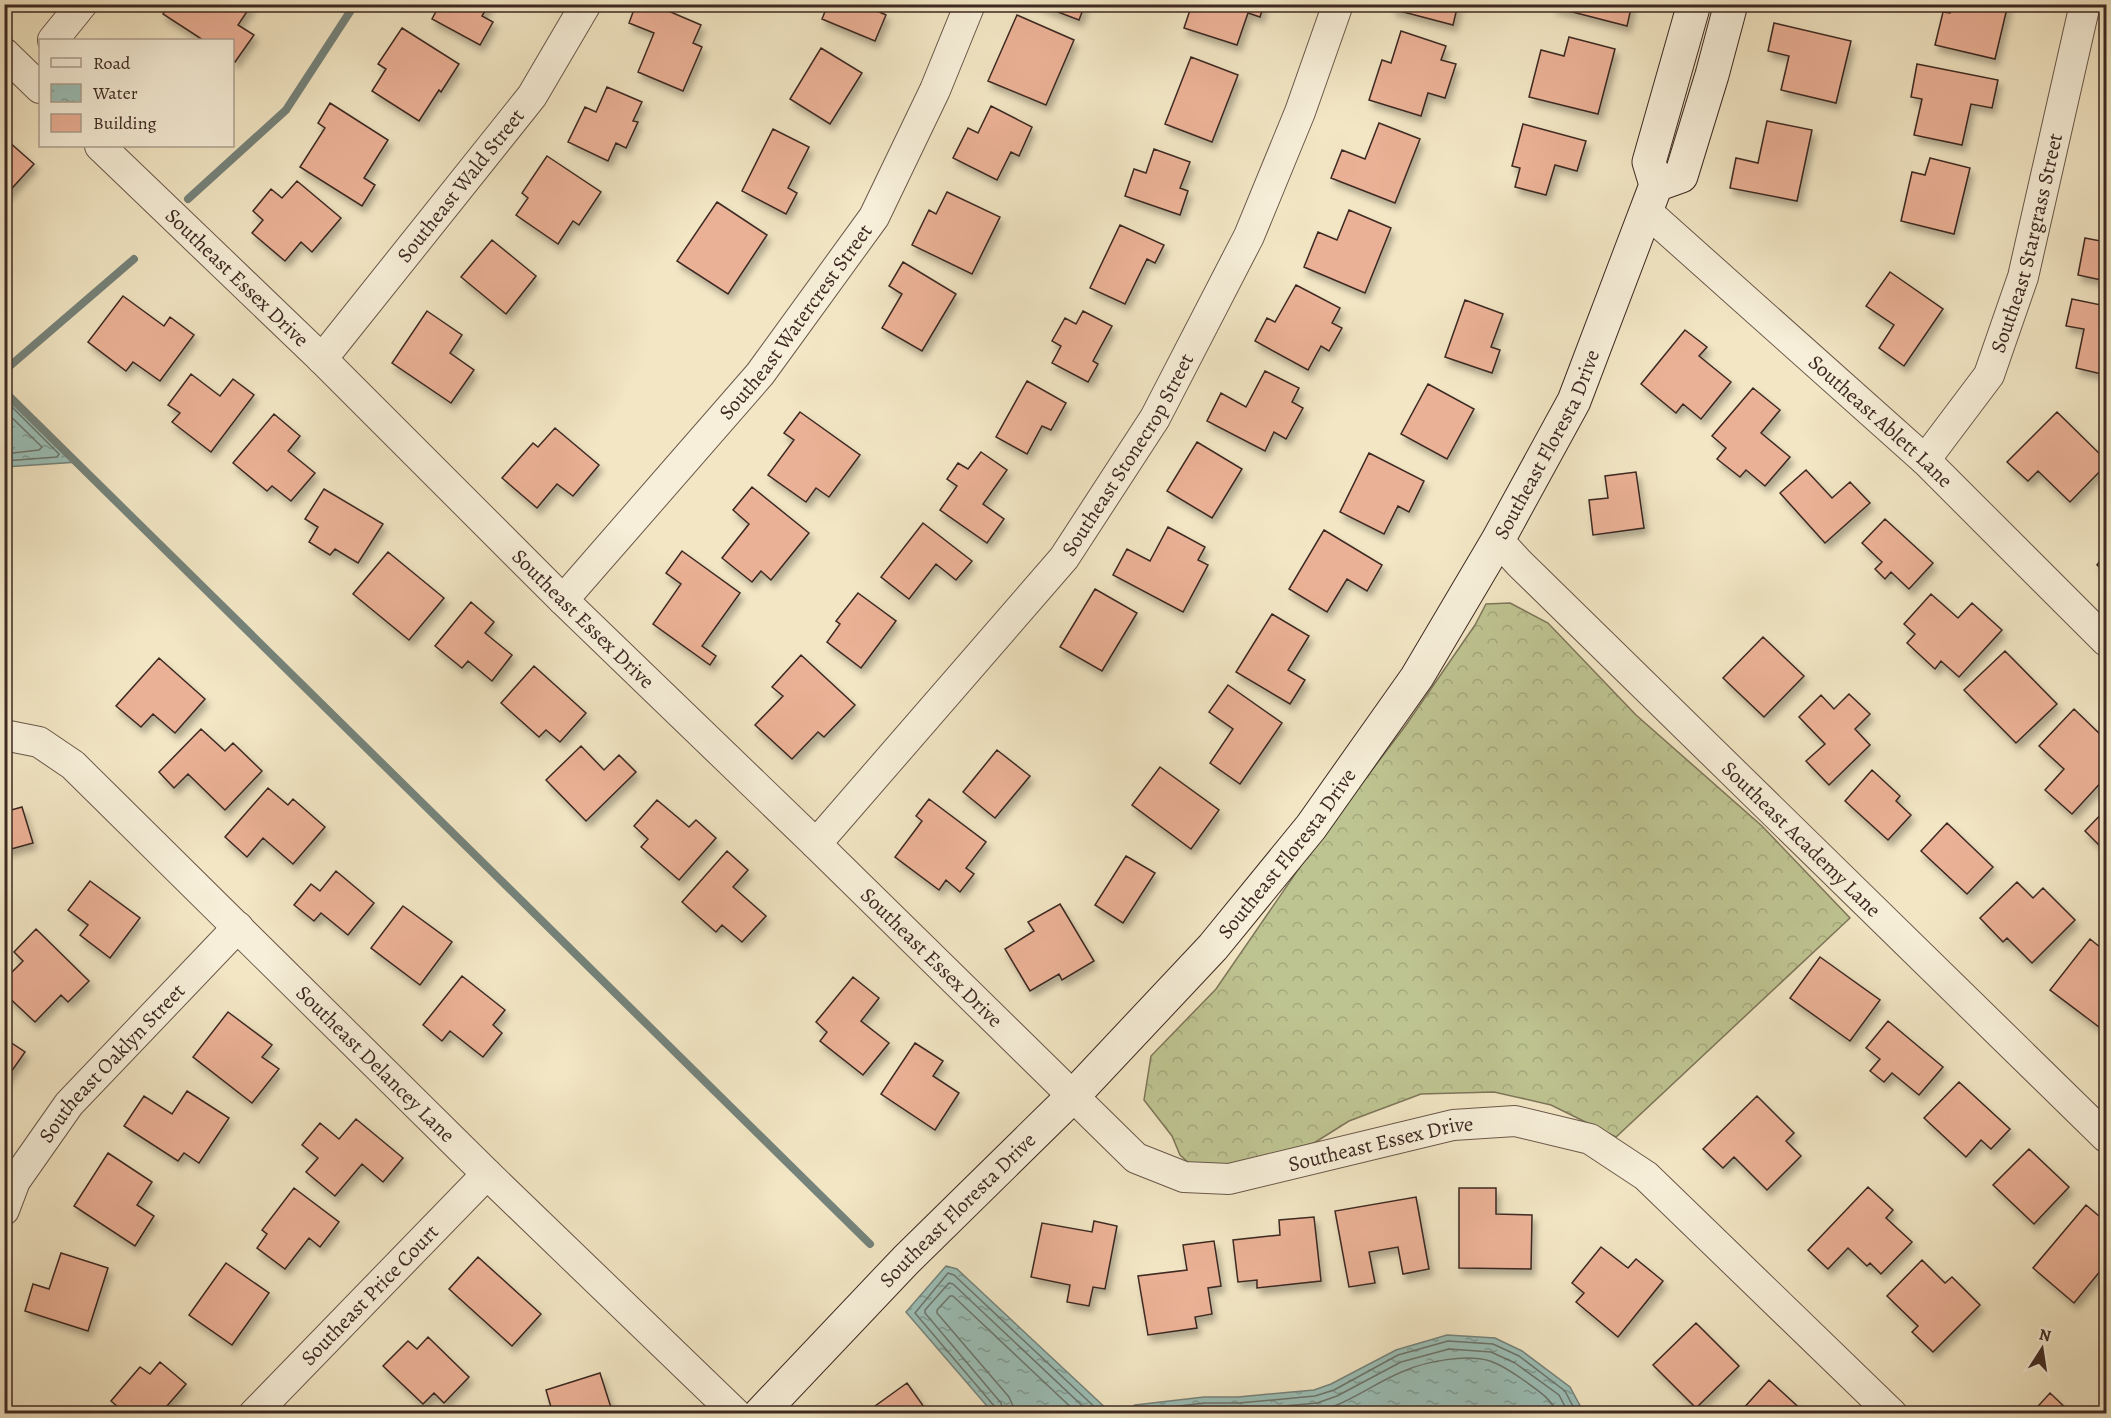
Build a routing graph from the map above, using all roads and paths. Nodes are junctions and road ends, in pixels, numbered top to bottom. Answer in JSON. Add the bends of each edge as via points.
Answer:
{"nodes":[{"id":1,"x":82,"y":4,"type":"edge"},
{"id":2,"x":586,"y":4,"type":"edge"},
{"id":3,"x":970,"y":4,"type":"edge"},
{"id":4,"x":1338,"y":4,"type":"edge"},
{"id":5,"x":1694,"y":4,"type":"edge"},
{"id":6,"x":1731,"y":4,"type":"edge"},
{"id":7,"x":2085,"y":4,"type":"edge"},
{"id":8,"x":54,"y":39,"type":"edge"},
{"id":9,"x":4,"y":53,"type":"edge"},
{"id":10,"x":36,"y":72,"type":"edge"},
{"id":11,"x":101,"y":147,"type":"edge"},
{"id":12,"x":1651,"y":198,"type":"junction"},
{"id":13,"x":322,"y":358,"type":"junction"},
{"id":14,"x":1925,"y":460,"type":"junction"},
{"id":15,"x":1498,"y":540,"type":"junction"},
{"id":16,"x":563,"y":600,"type":"junction"},
{"id":17,"x":2106,"y":642,"type":"edge"},
{"id":18,"x":4,"y":735,"type":"edge"},
{"id":19,"x":816,"y":844,"type":"junction"},
{"id":20,"x":238,"y":927,"type":"junction"},
{"id":21,"x":1073,"y":1096,"type":"junction"},
{"id":22,"x":2106,"y":1137,"type":"edge"},
{"id":23,"x":487,"y":1174,"type":"junction"},
{"id":24,"x":4,"y":1210,"type":"edge"},
{"id":25,"x":254,"y":1413,"type":"edge"},
{"id":26,"x":736,"y":1413,"type":"edge"},
{"id":27,"x":760,"y":1413,"type":"edge"},
{"id":28,"x":1892,"y":1413,"type":"edge"}],
"edges":[{"from":1,"to":8,"type":"street"},
{"from":2,"to":13,"type":"street","name":"Southeast Wald Street","via":[[532,96]]},
{"from":3,"to":16,"type":"street","name":"Southeast Watercrest Street","via":[[935,90],[874,217],[760,374]]},
{"from":4,"to":19,"type":"street","name":"Southeast Stonecrop Street","via":[[1300,112],[1249,236],[1155,418],[1064,558]]},
{"from":5,"to":12,"type":"street","via":[[1649,162]]},
{"from":6,"to":12,"type":"street","via":[[1681,176]]},
{"from":7,"to":14,"type":"street","name":"Southeast Stargrass Street","via":[[2023,277],[1989,375]]},
{"from":9,"to":10,"type":"street"},
{"from":11,"to":13,"type":"street","name":"Southeast Essex Drive"},
{"from":12,"to":14,"type":"street","name":"Southeast Ablett Lane"},
{"from":12,"to":15,"type":"street","name":"Southeast Floresta Drive","via":[[1574,401]]},
{"from":13,"to":16,"type":"street","name":"Southeast Essex Drive"},
{"from":14,"to":17,"type":"street","name":"Southeast Ablett Lane"},
{"from":15,"to":21,"type":"street","name":"Southeast Floresta Drive","via":[[1417,677],[1311,827],[1213,947]]},
{"from":15,"to":22,"type":"street","name":"Southeast Academy Lane"},
{"from":16,"to":19,"type":"street","name":"Southeast Essex Drive"},
{"from":18,"to":20,"type":"street","name":"Southeast Delancey Lane","via":[[39,742],[74,765]]},
{"from":19,"to":21,"type":"street","name":"Southeast Essex Drive"},
{"from":20,"to":23,"type":"street","name":"Southeast Delancey Lane"},
{"from":20,"to":24,"type":"street","name":"Southeast Oaklyn Street","via":[[69,1104],[15,1181]]},
{"from":21,"to":27,"type":"street","name":"Southeast Floresta Drive","via":[[906,1260]]},
{"from":21,"to":28,"type":"street","name":"Southeast Essex Drive","via":[[1136,1158],[1184,1177],[1229,1179],[1452,1125],[1515,1121],[1590,1139],[1646,1176]]},
{"from":23,"to":25,"type":"street","name":"Southeast Price Court"},
{"from":23,"to":26,"type":"street","name":"Southeast Delancey Lane"}]}
